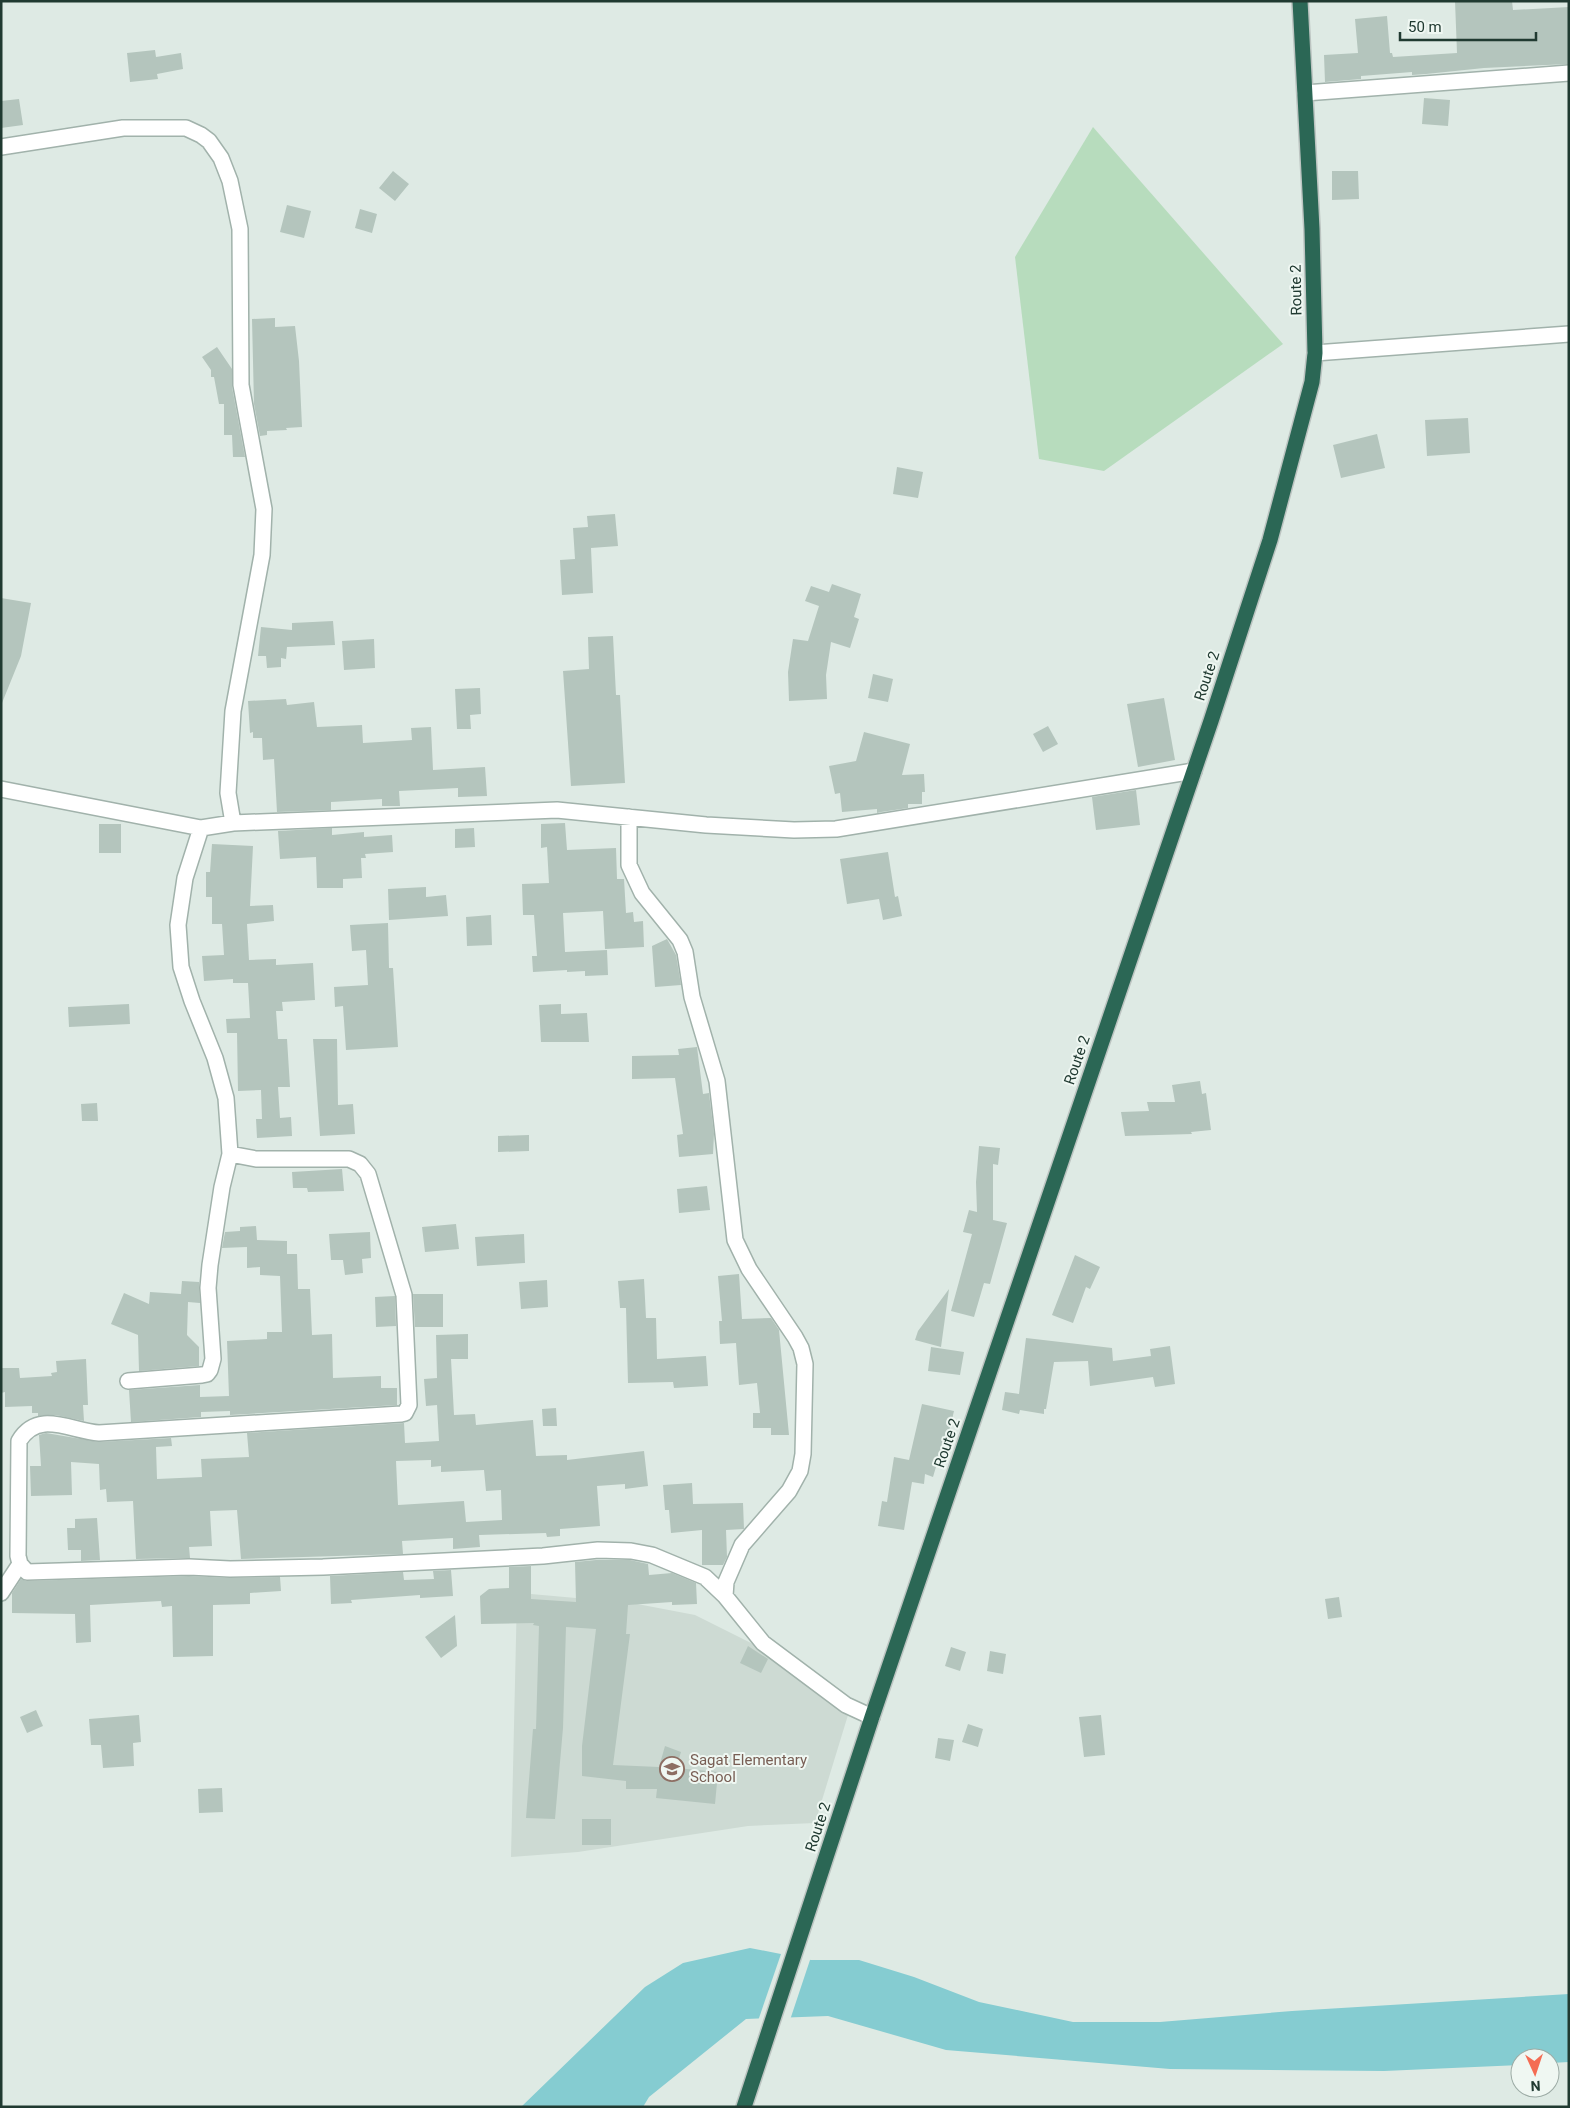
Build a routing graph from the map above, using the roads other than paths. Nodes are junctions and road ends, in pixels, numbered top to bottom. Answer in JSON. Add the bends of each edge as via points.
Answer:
{"nodes":[{"id":1,"x":1300,"y":1,"type":"edge"},
{"id":2,"x":1569,"y":73,"type":"edge"},
{"id":3,"x":1305,"y":93,"type":"junction"},
{"id":4,"x":1,"y":147,"type":"edge"},
{"id":5,"x":1569,"y":334,"type":"edge"},
{"id":6,"x":1315,"y":353,"type":"junction"},
{"id":7,"x":1194,"y":771,"type":"junction"},
{"id":8,"x":1,"y":790,"type":"edge"},
{"id":9,"x":629,"y":817,"type":"junction"},
{"id":10,"x":233,"y":823,"type":"junction"},
{"id":11,"x":201,"y":828,"type":"junction"},
{"id":12,"x":230,"y":1154,"type":"junction"},
{"id":13,"x":128,"y":1381,"type":"dead end"},
{"id":14,"x":20,"y":1564,"type":"junction"},
{"id":15,"x":1,"y":1593,"type":"edge"},
{"id":16,"x":725,"y":1596,"type":"junction"},
{"id":17,"x":872,"y":1717,"type":"junction"},
{"id":18,"x":744,"y":2107,"type":"edge"}],
"edges":[{"from":1,"to":3,"type":"highway","name":"Route 2"},
{"from":2,"to":3,"type":"street"},
{"from":3,"to":6,"type":"highway","name":"Route 2"},
{"from":4,"to":10,"type":"street","via":[[123,128],[186,128],[209,142],[222,158],[230,181],[240,230],[241,385],[264,509],[262,555],[233,710],[228,793]]},
{"from":5,"to":6,"type":"street"},
{"from":6,"to":7,"type":"highway","name":"Route 2","via":[[1312,382],[1270,540]]},
{"from":7,"to":9,"type":"street","via":[[836,829],[706,826]]},
{"from":7,"to":17,"type":"highway","name":"Route 2"},
{"from":8,"to":11,"type":"street"},
{"from":9,"to":10,"type":"street","via":[[557,810]]},
{"from":9,"to":16,"type":"street","via":[[629,865],[642,893],[680,940],[692,997],[717,1081],[735,1240],[749,1270],[795,1337],[804,1364],[800,1471],[789,1491],[742,1545],[726,1582]]},
{"from":10,"to":11,"type":"street"},
{"from":11,"to":12,"type":"street","via":[[185,878],[178,925],[181,967],[215,1058],[226,1098]]},
{"from":12,"to":13,"type":"street","via":[[210,1264],[208,1288],[213,1359],[210,1370],[202,1375]]},
{"from":12,"to":14,"type":"street","via":[[256,1159],[348,1159],[356,1161],[365,1170],[378,1202],[404,1295],[409,1405],[406,1411],[395,1415],[117,1432],[84,1432],[62,1424],[29,1428],[19,1441]]},
{"from":14,"to":15,"type":"street"},
{"from":14,"to":16,"type":"street","via":[[30,1574],[189,1567],[268,1569],[543,1556],[598,1550],[631,1551],[652,1555],[705,1577]]},
{"from":16,"to":17,"type":"street","via":[[764,1644],[846,1705]]},
{"from":17,"to":18,"type":"highway","name":"Route 2"}]}
